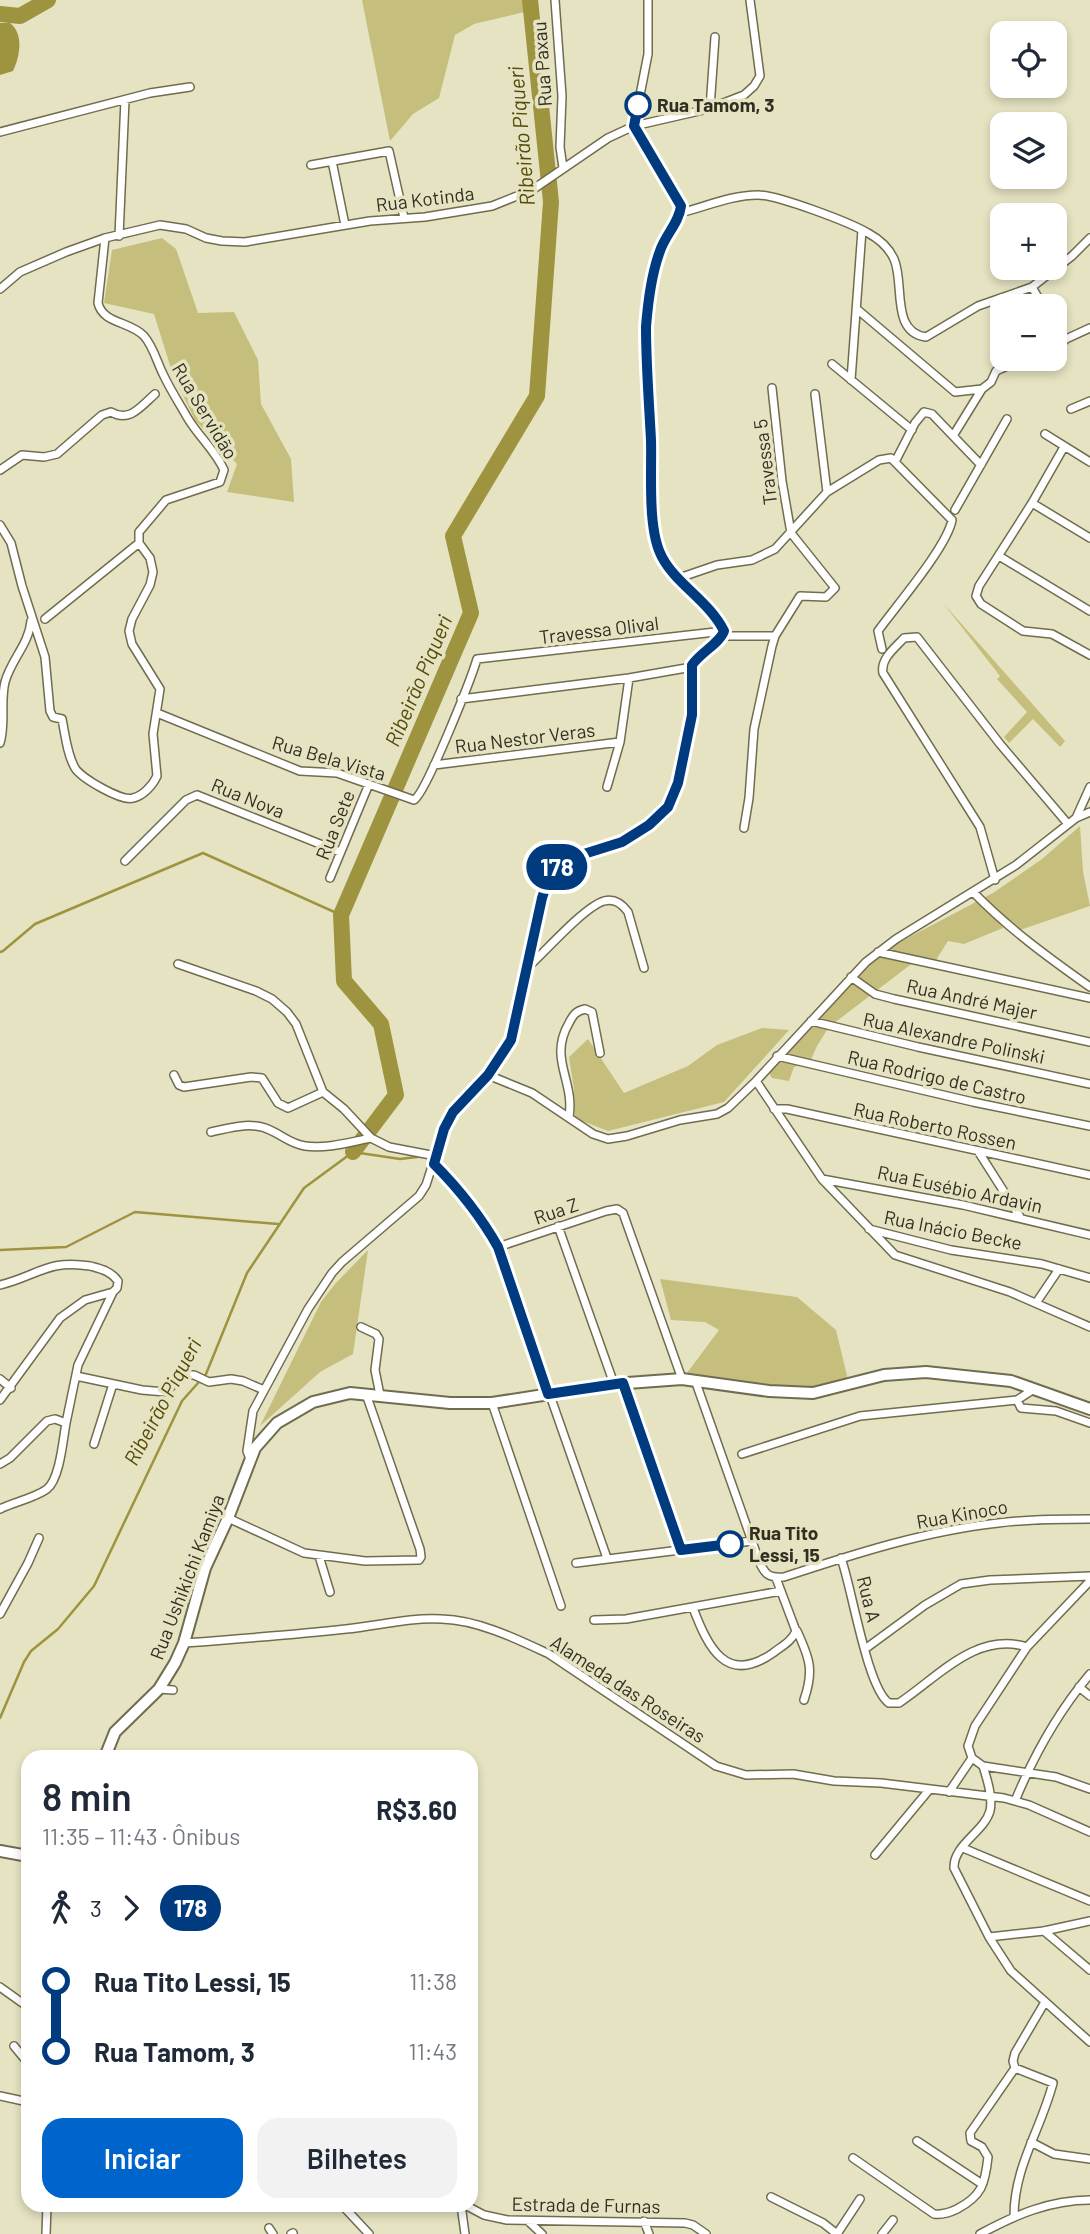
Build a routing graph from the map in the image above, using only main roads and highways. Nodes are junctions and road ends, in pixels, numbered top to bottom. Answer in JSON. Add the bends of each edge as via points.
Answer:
{"nodes":[{"id":1,"x":1090,"y":1409,"type":"edge"},
{"id":2,"x":108,"y":1750,"type":"edge"},
{"id":3,"x":0,"y":1851,"type":"edge"},
{"id":4,"x":21,"y":1855,"type":"edge"}],
"edges":[{"from":1,"to":2,"type":"main road","name":"Rua Ushikichi Kamiya","via":[[1011,1381],[926,1372],[884,1375],[800,1394],[682,1379],[618,1383],[492,1403],[334,1395],[292,1413],[265,1434],[202,1575],[175,1663],[159,1689],[115,1732]]},
{"from":3,"to":4,"type":"main road"}]}
